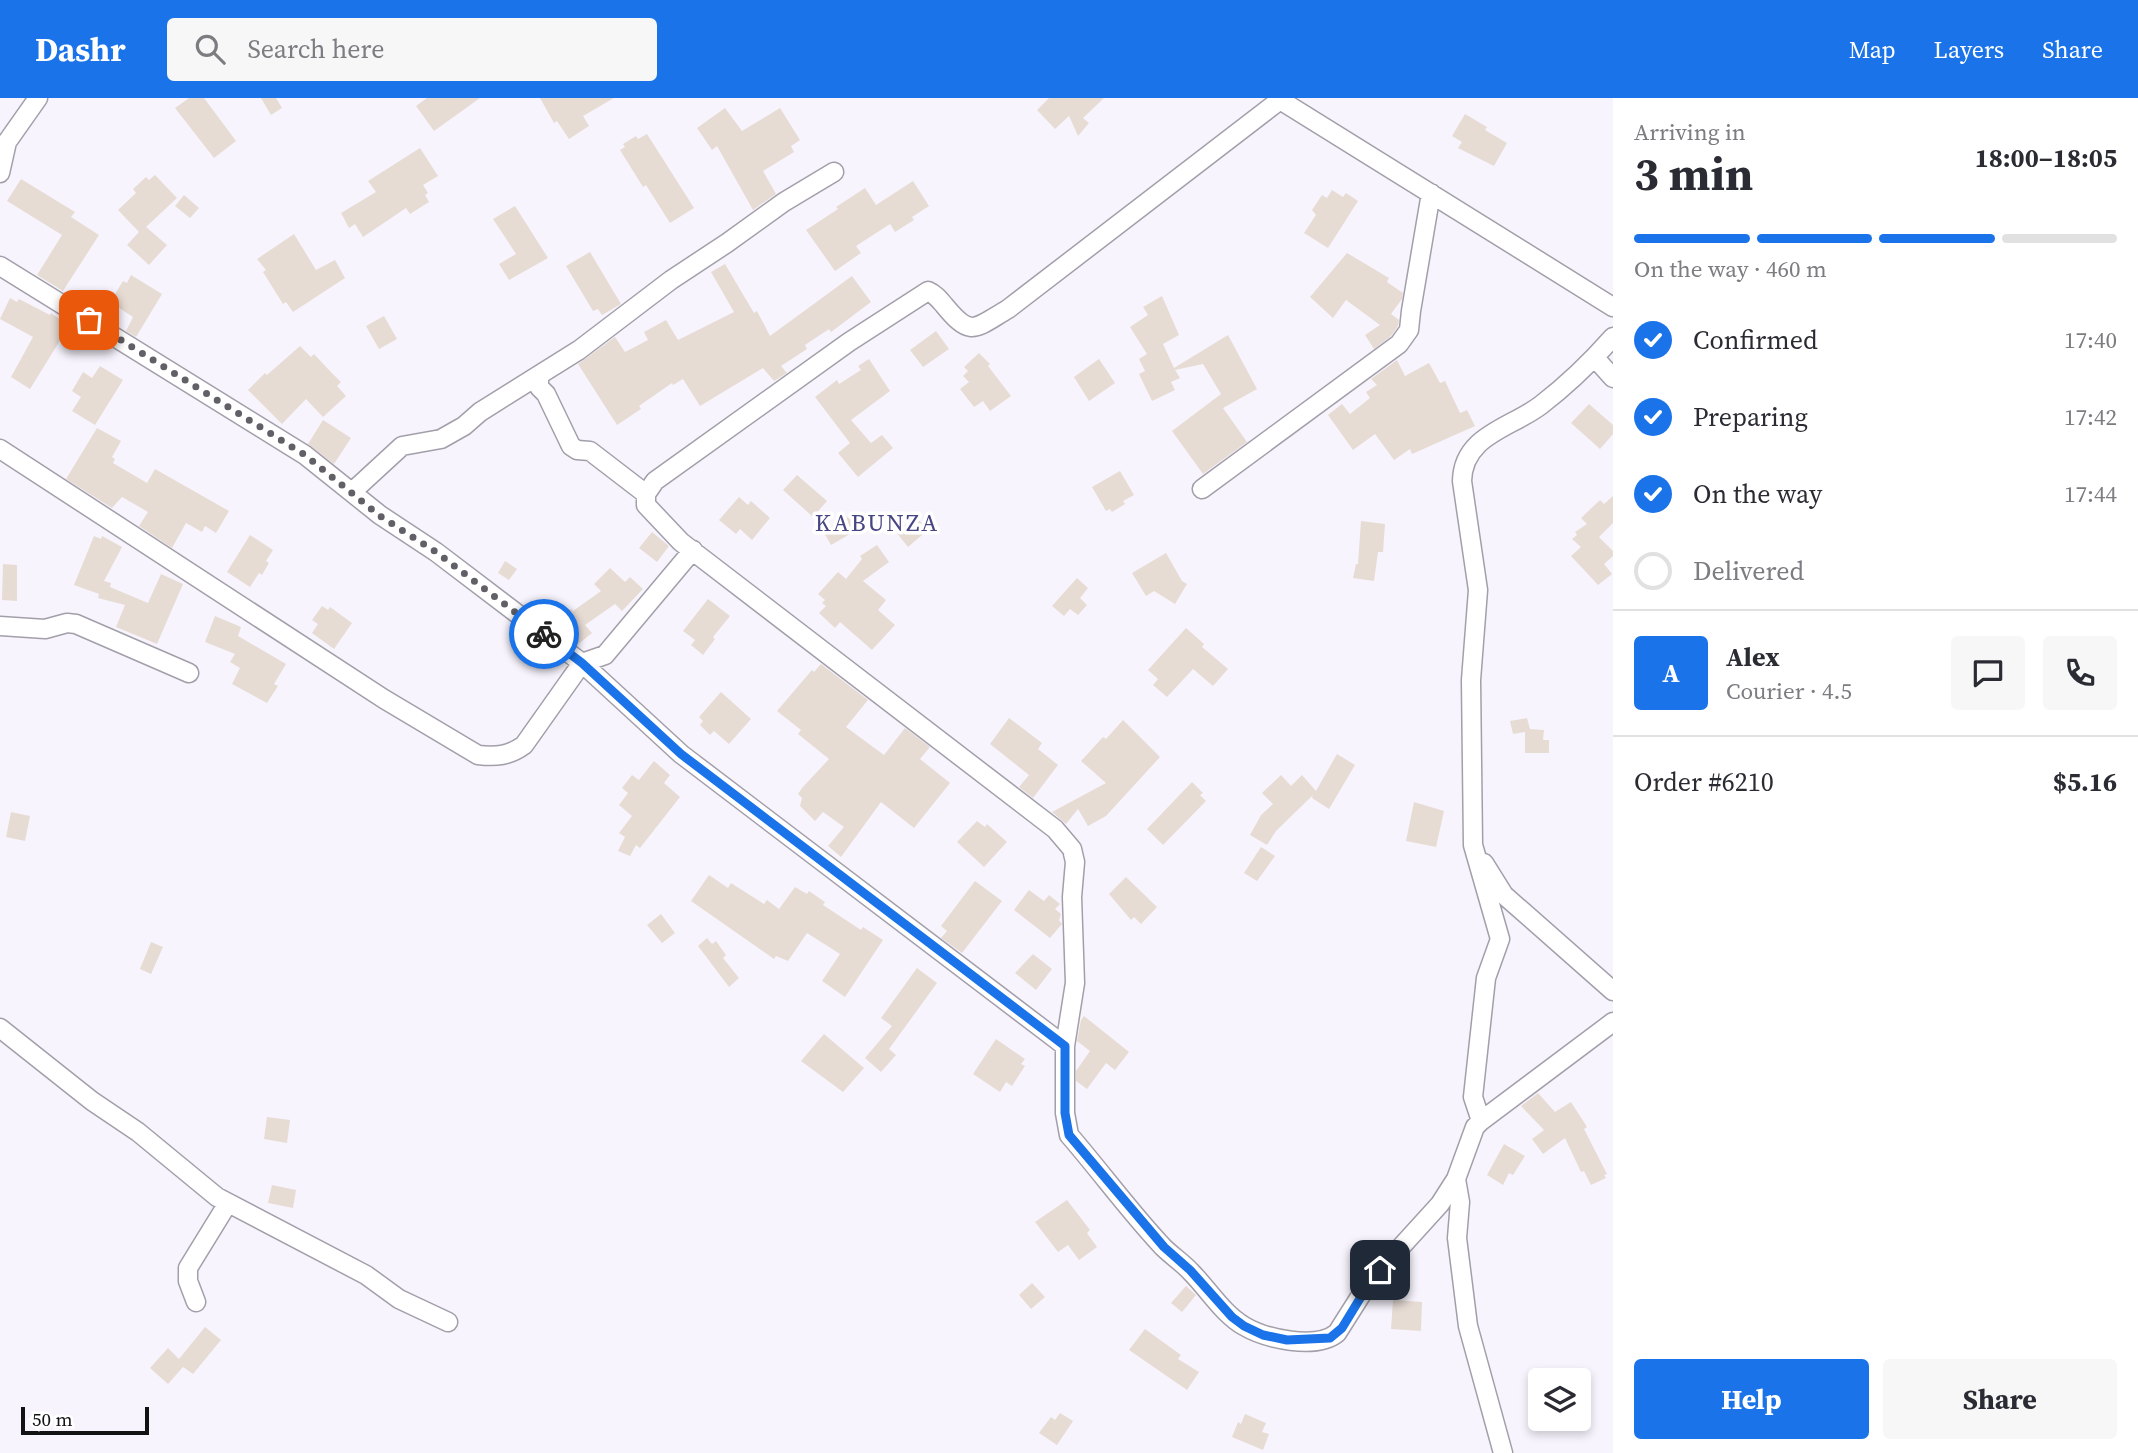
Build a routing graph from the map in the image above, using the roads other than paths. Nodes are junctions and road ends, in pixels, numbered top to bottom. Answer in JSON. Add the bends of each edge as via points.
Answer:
{"nodes":[{"id":1,"x":37,"y":98,"type":"edge"},
{"id":2,"x":1279,"y":99,"type":"edge"},
{"id":3,"x":2,"y":143,"type":"edge"},
{"id":4,"x":834,"y":172,"type":"dead end"},
{"id":5,"x":0,"y":173,"type":"edge"},
{"id":6,"x":1431,"y":193,"type":"junction"},
{"id":7,"x":0,"y":267,"type":"edge"},
{"id":8,"x":1613,"y":307,"type":"edge"},
{"id":9,"x":1613,"y":338,"type":"edge"},
{"id":10,"x":1595,"y":358,"type":"junction"},
{"id":11,"x":538,"y":377,"type":"junction"},
{"id":12,"x":1613,"y":378,"type":"edge"},
{"id":13,"x":0,"y":449,"type":"edge"},
{"id":14,"x":1202,"y":489,"type":"dead end"},
{"id":15,"x":352,"y":492,"type":"junction"},
{"id":16,"x":646,"y":494,"type":"junction"},
{"id":17,"x":692,"y":550,"type":"junction"},
{"id":18,"x":0,"y":626,"type":"edge"},
{"id":19,"x":582,"y":663,"type":"junction"},
{"id":20,"x":189,"y":673,"type":"dead end"},
{"id":21,"x":1473,"y":845,"type":"junction"},
{"id":22,"x":1613,"y":991,"type":"edge"},
{"id":23,"x":1613,"y":1022,"type":"edge"},
{"id":24,"x":0,"y":1028,"type":"edge"},
{"id":25,"x":1065,"y":1046,"type":"junction"},
{"id":26,"x":1481,"y":1121,"type":"junction"},
{"id":27,"x":1456,"y":1179,"type":"junction"},
{"id":28,"x":228,"y":1203,"type":"junction"},
{"id":29,"x":196,"y":1302,"type":"dead end"},
{"id":30,"x":449,"y":1322,"type":"dead end"},
{"id":31,"x":1503,"y":1453,"type":"edge"}],
"edges":[{"from":1,"to":3,"type":"street"},
{"from":2,"to":6,"type":"street"},
{"from":2,"to":16,"type":"street","via":[[1008,309],[968,328],[928,291],[849,342],[656,481]]},
{"from":3,"to":5,"type":"street"},
{"from":4,"to":11,"type":"street","via":[[671,280]]},
{"from":6,"to":8,"type":"street"},
{"from":6,"to":14,"type":"street","via":[[1406,336]]},
{"from":7,"to":15,"type":"street","via":[[305,455]]},
{"from":9,"to":10,"type":"street"},
{"from":10,"to":12,"type":"street"},
{"from":10,"to":21,"type":"street","via":[[1540,406],[1488,436],[1463,465],[1478,590],[1471,680]]},
{"from":11,"to":15,"type":"street","via":[[441,439],[402,446]]},
{"from":11,"to":16,"type":"street","via":[[571,446],[590,451]]},
{"from":13,"to":19,"type":"street","via":[[384,699],[478,755],[512,754],[524,746]]},
{"from":15,"to":19,"type":"street"},
{"from":16,"to":17,"type":"street","via":[[646,505]]},
{"from":17,"to":19,"type":"street","via":[[605,655]]},
{"from":17,"to":25,"type":"street","via":[[1055,829],[1072,849],[1075,983]]},
{"from":18,"to":20,"type":"street","via":[[45,629],[76,624]]},
{"from":19,"to":25,"type":"street","via":[[681,754]]},
{"from":21,"to":22,"type":"street","via":[[1504,895]]},
{"from":21,"to":26,"type":"street","via":[[1500,939],[1486,978],[1473,1097]]},
{"from":23,"to":26,"type":"street"},
{"from":24,"to":28,"type":"street"},
{"from":25,"to":27,"type":"street","via":[[1069,1135],[1164,1247],[1232,1317],[1263,1335],[1306,1341],[1337,1333],[1370,1282],[1440,1204]]},
{"from":26,"to":27,"type":"street"},
{"from":27,"to":31,"type":"street","via":[[1460,1202],[1457,1238],[1468,1326]]},
{"from":28,"to":29,"type":"street","via":[[188,1268]]},
{"from":28,"to":30,"type":"street"}]}
